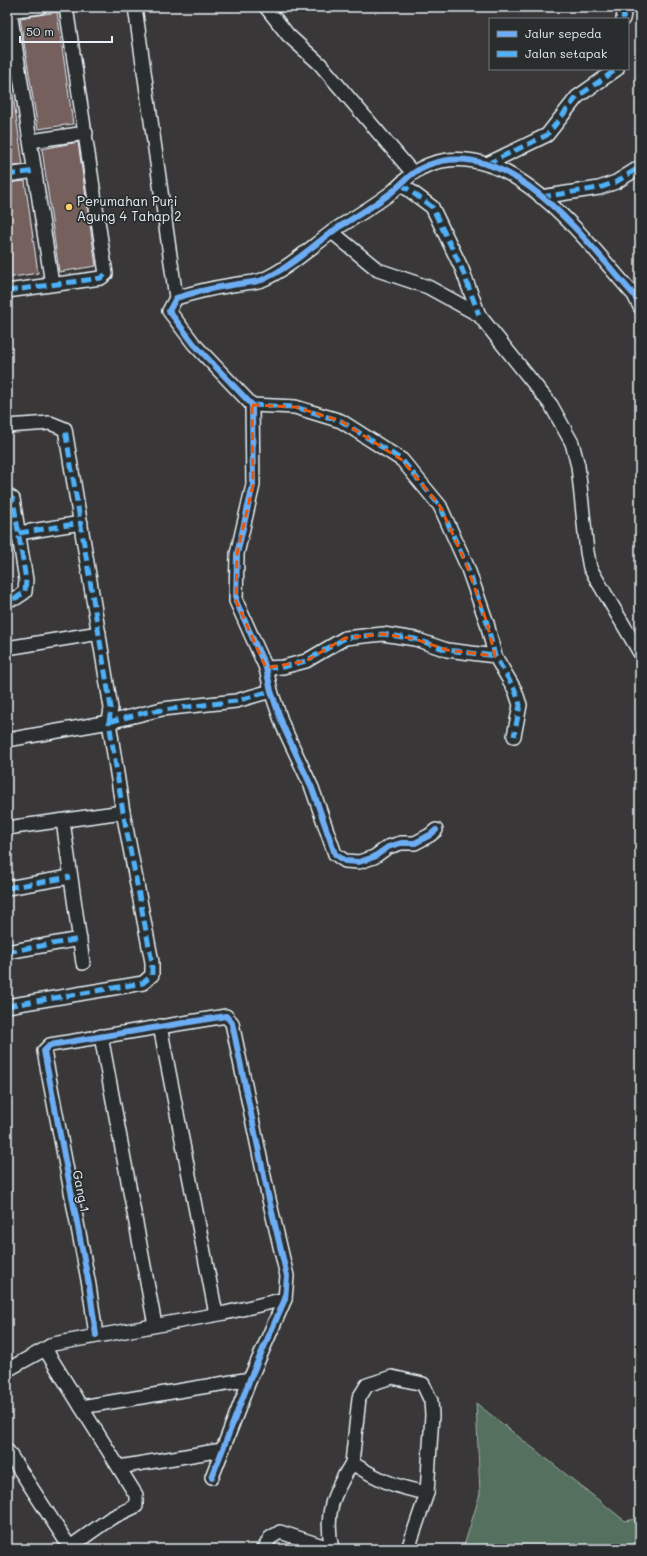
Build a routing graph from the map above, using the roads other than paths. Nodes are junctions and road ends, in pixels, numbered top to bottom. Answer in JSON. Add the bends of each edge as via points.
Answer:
{"nodes":[{"id":1,"x":40,"y":7,"type":"edge"},
{"id":2,"x":66,"y":7,"type":"edge"},
{"id":3,"x":135,"y":7,"type":"edge"},
{"id":4,"x":266,"y":7,"type":"edge"},
{"id":5,"x":626,"y":7,"type":"edge"},
{"id":6,"x":8,"y":11,"type":"edge"},
{"id":7,"x":623,"y":18,"type":"edge"},
{"id":8,"x":12,"y":63,"type":"edge"},
{"id":9,"x":616,"y":70,"type":"edge"},
{"id":10,"x":86,"y":133,"type":"junction"},
{"id":11,"x":30,"y":142,"type":"junction"},
{"id":12,"x":487,"y":164,"type":"junction"},
{"id":13,"x":640,"y":167,"type":"edge"},
{"id":14,"x":35,"y":171,"type":"junction"},
{"id":15,"x":412,"y":172,"type":"junction"},
{"id":16,"x":7,"y":175,"type":"edge"},
{"id":17,"x":401,"y":184,"type":"junction"},
{"id":18,"x":541,"y":197,"type":"junction"},
{"id":19,"x":332,"y":232,"type":"junction"},
{"id":20,"x":52,"y":284,"type":"junction"},
{"id":21,"x":7,"y":292,"type":"edge"},
{"id":22,"x":176,"y":298,"type":"junction"},
{"id":23,"x":640,"y":306,"type":"edge"},
{"id":24,"x":479,"y":314,"type":"junction"},
{"id":25,"x":252,"y":405,"type":"junction"},
{"id":26,"x":7,"y":426,"type":"edge"},
{"id":27,"x":7,"y":495,"type":"edge"},
{"id":28,"x":81,"y":523,"type":"junction"},
{"id":29,"x":19,"y":533,"type":"junction"},
{"id":30,"x":7,"y":599,"type":"edge"},
{"id":31,"x":99,"y":633,"type":"junction"},
{"id":32,"x":7,"y":648,"type":"edge"},
{"id":33,"x":640,"y":653,"type":"edge"},
{"id":34,"x":495,"y":656,"type":"junction"},
{"id":35,"x":266,"y":668,"type":"junction"},
{"id":36,"x":271,"y":691,"type":"junction"},
{"id":37,"x":109,"y":722,"type":"junction"},
{"id":38,"x":514,"y":736,"type":"dead end"},
{"id":39,"x":7,"y":740,"type":"edge"},
{"id":40,"x":123,"y":812,"type":"junction"},
{"id":41,"x":63,"y":821,"type":"junction"},
{"id":42,"x":7,"y":828,"type":"edge"},
{"id":43,"x":436,"y":830,"type":"dead end"},
{"id":44,"x":70,"y":877,"type":"junction"},
{"id":45,"x":7,"y":888,"type":"edge"},
{"id":46,"x":80,"y":939,"type":"junction"},
{"id":47,"x":7,"y":952,"type":"edge"},
{"id":48,"x":83,"y":963,"type":"dead end"},
{"id":49,"x":7,"y":1006,"type":"edge"},
{"id":50,"x":160,"y":1026,"type":"junction"},
{"id":51,"x":101,"y":1036,"type":"junction"},
{"id":52,"x":284,"y":1299,"type":"junction"},
{"id":53,"x":216,"y":1314,"type":"junction"},
{"id":54,"x":155,"y":1325,"type":"junction"},
{"id":55,"x":96,"y":1335,"type":"junction"},
{"id":56,"x":45,"y":1349,"type":"junction"},
{"id":57,"x":7,"y":1370,"type":"edge"},
{"id":58,"x":250,"y":1379,"type":"junction"},
{"id":59,"x":81,"y":1407,"type":"junction"},
{"id":60,"x":7,"y":1450,"type":"edge"},
{"id":61,"x":222,"y":1450,"type":"junction"},
{"id":62,"x":352,"y":1463,"type":"junction"},
{"id":63,"x":119,"y":1467,"type":"junction"},
{"id":64,"x":212,"y":1477,"type":"dead end"},
{"id":65,"x":426,"y":1493,"type":"junction"},
{"id":66,"x":70,"y":1548,"type":"edge"},
{"id":67,"x":264,"y":1549,"type":"edge"},
{"id":68,"x":332,"y":1549,"type":"edge"},
{"id":69,"x":408,"y":1549,"type":"edge"}],
"edges":[{"from":1,"to":6,"type":"street"},
{"from":2,"to":10,"type":"street"},
{"from":3,"to":22,"type":"street"},
{"from":4,"to":15,"type":"street","via":[[288,35],[320,64],[344,91]]},
{"from":5,"to":7,"type":"street"},
{"from":6,"to":8,"type":"street"},
{"from":8,"to":11,"type":"street"},
{"from":9,"to":12,"type":"street","via":[[577,98],[547,135]]},
{"from":10,"to":11,"type":"street"},
{"from":10,"to":20,"type":"street","via":[[106,274],[101,278]]},
{"from":11,"to":14,"type":"street"},
{"from":12,"to":15,"type":"street","via":[[453,160],[428,165]]},
{"from":12,"to":18,"type":"street","via":[[517,179]]},
{"from":13,"to":18,"type":"street","via":[[616,182],[599,188]]},
{"from":14,"to":16,"type":"street"},
{"from":14,"to":20,"type":"street"},
{"from":15,"to":17,"type":"street"},
{"from":17,"to":19,"type":"street"},
{"from":17,"to":24,"type":"street","via":[[432,207],[462,269]]},
{"from":18,"to":23,"type":"street","via":[[575,230],[634,295]]},
{"from":19,"to":22,"type":"street","via":[[285,267],[261,280],[199,290]]},
{"from":19,"to":24,"type":"street","via":[[378,270],[428,287]]},
{"from":20,"to":21,"type":"street"},
{"from":22,"to":25,"type":"street","via":[[169,311],[194,344]]},
{"from":24,"to":33,"type":"street","via":[[551,405],[569,437],[578,466],[590,568]]},
{"from":25,"to":34,"type":"street","via":[[296,407],[341,421],[402,460],[440,506],[467,566],[487,623]]},
{"from":25,"to":35,"type":"street","via":[[253,485],[237,554],[236,600]]},
{"from":26,"to":28,"type":"street","via":[[50,423],[65,429]]},
{"from":27,"to":29,"type":"street","via":[[13,499]]},
{"from":28,"to":29,"type":"street"},
{"from":28,"to":31,"type":"street"},
{"from":29,"to":30,"type":"street","via":[[26,580],[25,592],[16,598]]},
{"from":31,"to":32,"type":"street"},
{"from":31,"to":37,"type":"street","via":[[111,708]]},
{"from":34,"to":35,"type":"street","via":[[447,650],[415,639],[382,634],[345,638],[306,660],[284,667]]},
{"from":34,"to":38,"type":"street","via":[[515,690],[520,705]]},
{"from":35,"to":36,"type":"street"},
{"from":36,"to":37,"type":"street","via":[[236,701],[147,712]]},
{"from":36,"to":43,"type":"street","via":[[283,726],[312,788],[336,854],[345,861],[359,862],[374,857],[388,847],[401,843],[415,843]]},
{"from":37,"to":39,"type":"street"},
{"from":37,"to":40,"type":"street"},
{"from":40,"to":41,"type":"street"},
{"from":40,"to":49,"type":"street","via":[[152,962],[152,975],[143,983]]},
{"from":41,"to":42,"type":"street"},
{"from":41,"to":44,"type":"street"},
{"from":44,"to":45,"type":"street"},
{"from":44,"to":46,"type":"street"},
{"from":46,"to":47,"type":"street"},
{"from":46,"to":48,"type":"street"},
{"from":50,"to":51,"type":"street"},
{"from":50,"to":52,"type":"street","via":[[226,1016],[232,1023],[287,1276]]},
{"from":50,"to":53,"type":"street"},
{"from":51,"to":54,"type":"street"},
{"from":51,"to":55,"type":"street","name":"Gang 1","via":[[50,1045],[44,1051],[89,1285]]},
{"from":52,"to":53,"type":"street"},
{"from":52,"to":58,"type":"street"},
{"from":53,"to":54,"type":"street"},
{"from":54,"to":55,"type":"street"},
{"from":55,"to":56,"type":"street","via":[[53,1344]]},
{"from":56,"to":57,"type":"street"},
{"from":56,"to":59,"type":"street"},
{"from":58,"to":59,"type":"street"},
{"from":58,"to":61,"type":"street"},
{"from":59,"to":63,"type":"street"},
{"from":60,"to":66,"type":"street"},
{"from":61,"to":63,"type":"street"},
{"from":61,"to":64,"type":"street"},
{"from":62,"to":65,"type":"street","via":[[377,1479],[401,1488]]},
{"from":62,"to":65,"type":"street","via":[[359,1398],[367,1385],[392,1377],[423,1384],[431,1401],[432,1415]]},
{"from":62,"to":68,"type":"street","via":[[330,1509],[328,1529]]},
{"from":63,"to":66,"type":"street","via":[[136,1496],[136,1506],[111,1518]]},
{"from":65,"to":69,"type":"street"},
{"from":67,"to":68,"type":"street","via":[[270,1538],[280,1532]]}]}
